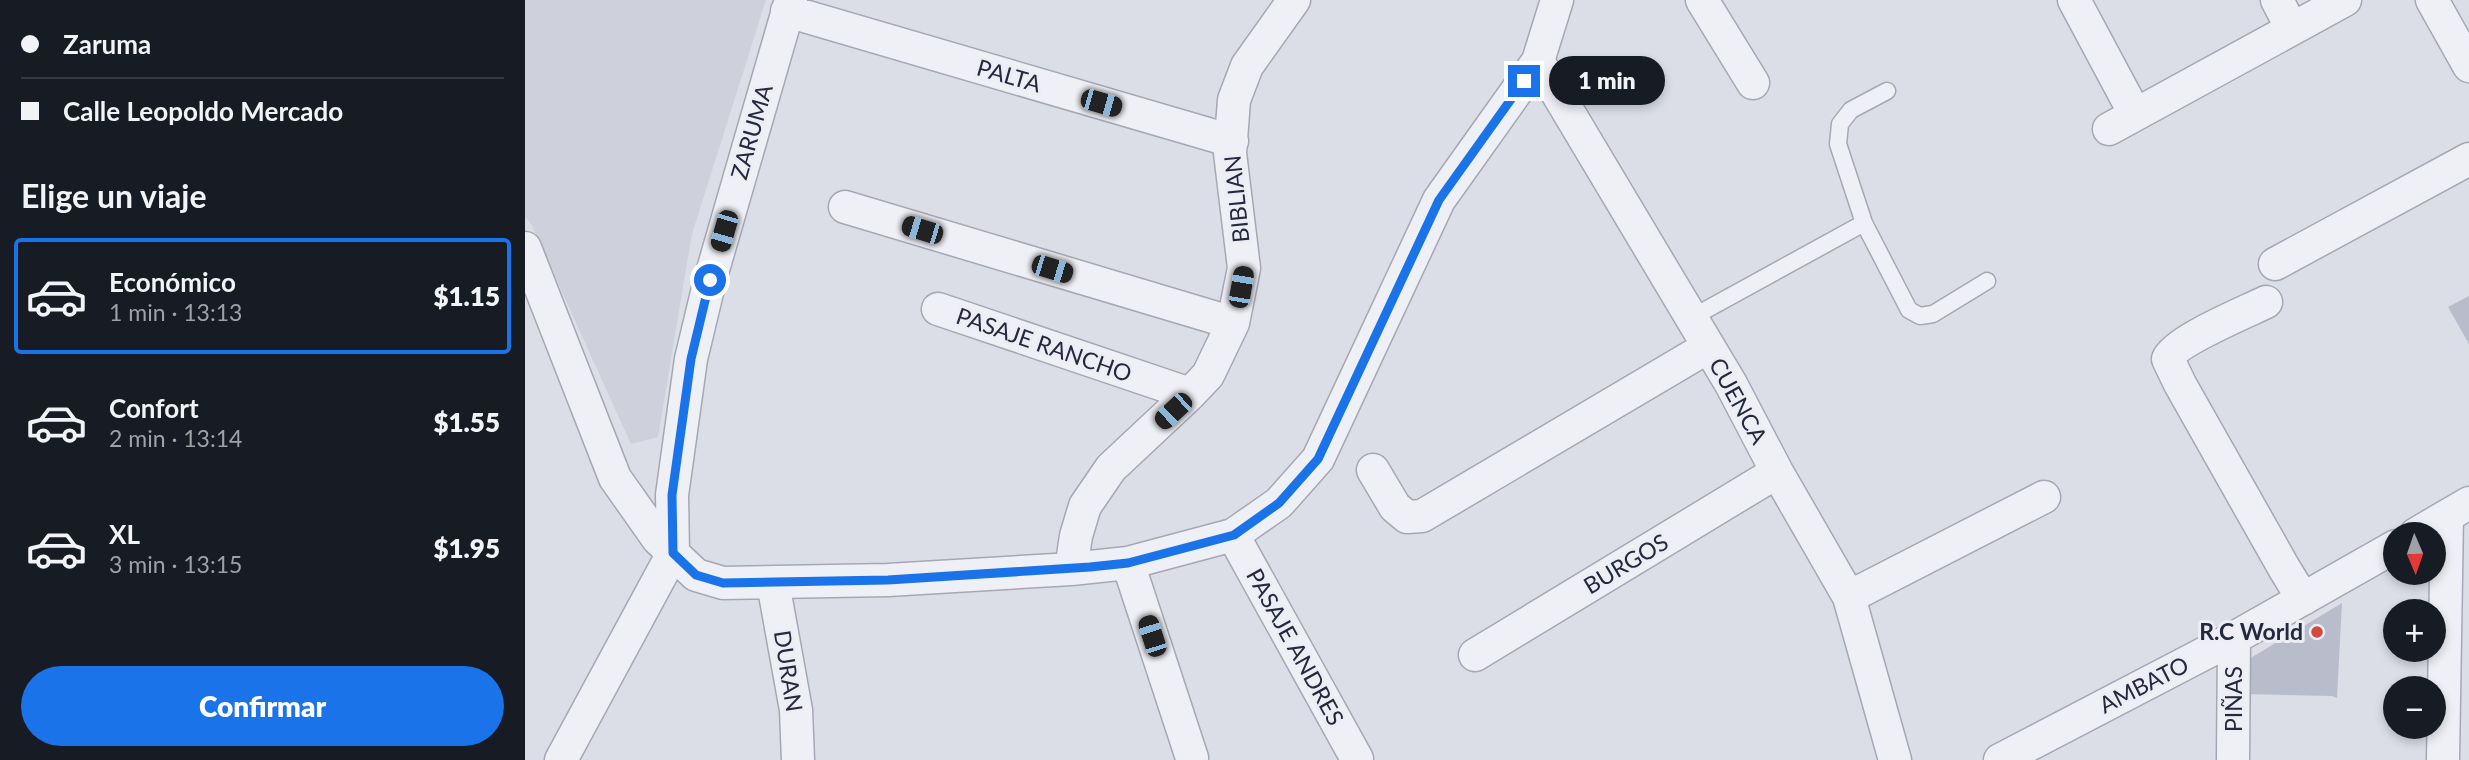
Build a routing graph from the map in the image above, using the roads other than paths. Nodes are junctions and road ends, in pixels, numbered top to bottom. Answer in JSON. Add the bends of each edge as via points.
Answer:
{"nodes":[{"id":1,"x":1292,"y":0,"type":"edge"},
{"id":2,"x":1557,"y":0,"type":"edge"},
{"id":3,"x":1702,"y":0,"type":"edge"},
{"id":4,"x":2074,"y":0,"type":"edge"},
{"id":5,"x":2277,"y":0,"type":"edge"},
{"id":6,"x":2345,"y":0,"type":"edge"},
{"id":7,"x":2432,"y":0,"type":"edge"},
{"id":8,"x":789,"y":6,"type":"edge"},
{"id":9,"x":2292,"y":29,"type":"junction"},
{"id":10,"x":1538,"y":61,"type":"junction"},
{"id":11,"x":2469,"y":66,"type":"edge"},
{"id":12,"x":1753,"y":83,"type":"dead end"},
{"id":13,"x":1887,"y":91,"type":"dead end"},
{"id":14,"x":1232,"y":141,"type":"junction"},
{"id":15,"x":2469,"y":159,"type":"edge"},
{"id":16,"x":845,"y":207,"type":"dead end"},
{"id":17,"x":1864,"y":223,"type":"junction"},
{"id":18,"x":525,"y":248,"type":"edge"},
{"id":19,"x":2275,"y":264,"type":"dead end"},
{"id":20,"x":1987,"y":281,"type":"dead end"},
{"id":21,"x":2266,"y":302,"type":"dead end"},
{"id":22,"x":938,"y":309,"type":"dead end"},
{"id":23,"x":1691,"y":318,"type":"junction"},
{"id":24,"x":1233,"y":323,"type":"junction"},
{"id":25,"x":1708,"y":347,"type":"junction"},
{"id":26,"x":1190,"y":394,"type":"junction"},
{"id":27,"x":1373,"y":470,"type":"dead end"},
{"id":28,"x":1777,"y":472,"type":"junction"},
{"id":29,"x":2044,"y":497,"type":"dead end"},
{"id":30,"x":2458,"y":510,"type":"edge"},
{"id":31,"x":2437,"y":522,"type":"edge"},
{"id":32,"x":1234,"y":535,"type":"junction"},
{"id":33,"x":673,"y":553,"type":"junction"},
{"id":34,"x":2383,"y":553,"type":"edge"},
{"id":35,"x":1128,"y":563,"type":"junction"},
{"id":36,"x":1071,"y":569,"type":"junction"},
{"id":37,"x":773,"y":583,"type":"junction"},
{"id":38,"x":1849,"y":597,"type":"junction"},
{"id":39,"x":2304,"y":599,"type":"junction"},
{"id":40,"x":2234,"y":638,"type":"junction"},
{"id":41,"x":1475,"y":655,"type":"dead end"},
{"id":42,"x":1192,"y":758,"type":"dead end"},
{"id":43,"x":1357,"y":759,"type":"edge"},
{"id":44,"x":561,"y":760,"type":"edge"},
{"id":45,"x":798,"y":760,"type":"edge"},
{"id":46,"x":1895,"y":760,"type":"edge"},
{"id":47,"x":2000,"y":760,"type":"edge"},
{"id":48,"x":2233,"y":760,"type":"edge"},
{"id":49,"x":2444,"y":760,"type":"edge"}],
"edges":[{"from":1,"to":14,"type":"street","name":"BIBLIAN","via":[[1247,66],[1234,100]]},
{"from":2,"to":10,"type":"street"},
{"from":3,"to":12,"type":"street"},
{"from":4,"to":9,"type":"street","via":[[2122,122]]},
{"from":5,"to":9,"type":"street"},
{"from":6,"to":9,"type":"street"},
{"from":7,"to":11,"type":"street"},
{"from":8,"to":14,"type":"street","name":"PALTA"},
{"from":8,"to":33,"type":"street","name":"ZARUMA","via":[[691,359],[672,495]]},
{"from":10,"to":23,"type":"street","name":"CUENCA"},
{"from":10,"to":32,"type":"street","via":[[1439,200],[1318,459],[1279,503]]},
{"from":13,"to":17,"type":"lane","via":[[1851,110],[1840,124],[1838,144]]},
{"from":14,"to":24,"type":"street","name":"BIBLIAN","via":[[1244,268]]},
{"from":15,"to":19,"type":"street"},
{"from":16,"to":24,"type":"street"},
{"from":17,"to":20,"type":"lane","via":[[1909,310],[1920,316],[1933,314]]},
{"from":17,"to":23,"type":"lane"},
{"from":18,"to":33,"type":"street","via":[[615,478],[657,539]]},
{"from":21,"to":39,"type":"street","via":[[2191,339],[2168,359]]},
{"from":22,"to":26,"type":"street","name":"PASAJE RANCHO"},
{"from":23,"to":25,"type":"street","name":"CUENCA"},
{"from":24,"to":26,"type":"street","name":"BIBLIAN","via":[[1207,375]]},
{"from":25,"to":27,"type":"street","via":[[1422,516],[1407,517],[1395,507]]},
{"from":25,"to":28,"type":"street","name":"CUENCA"},
{"from":26,"to":36,"type":"street","name":"BIBLIAN","via":[[1111,468],[1085,506]]},
{"from":28,"to":38,"type":"street","name":"CUENCA"},
{"from":28,"to":41,"type":"street","name":"BURGOS"},
{"from":29,"to":38,"type":"street"},
{"from":30,"to":31,"type":"street"},
{"from":30,"to":49,"type":"street"},
{"from":32,"to":35,"type":"street"},
{"from":32,"to":43,"type":"street","name":"PASAJE ANDRES"},
{"from":33,"to":37,"type":"street","via":[[696,575],[723,583]]},
{"from":33,"to":44,"type":"street"},
{"from":34,"to":39,"type":"street","name":"AMBATO"},
{"from":35,"to":36,"type":"street"},
{"from":35,"to":42,"type":"street"},
{"from":36,"to":37,"type":"street"},
{"from":37,"to":45,"type":"street","name":"DURAN","via":[[796,710]]},
{"from":38,"to":46,"type":"street","name":"CUENCA"},
{"from":39,"to":40,"type":"street","name":"AMBATO"},
{"from":40,"to":47,"type":"street","name":"AMBATO"},
{"from":40,"to":48,"type":"street","name":"PIÑAS"}]}
